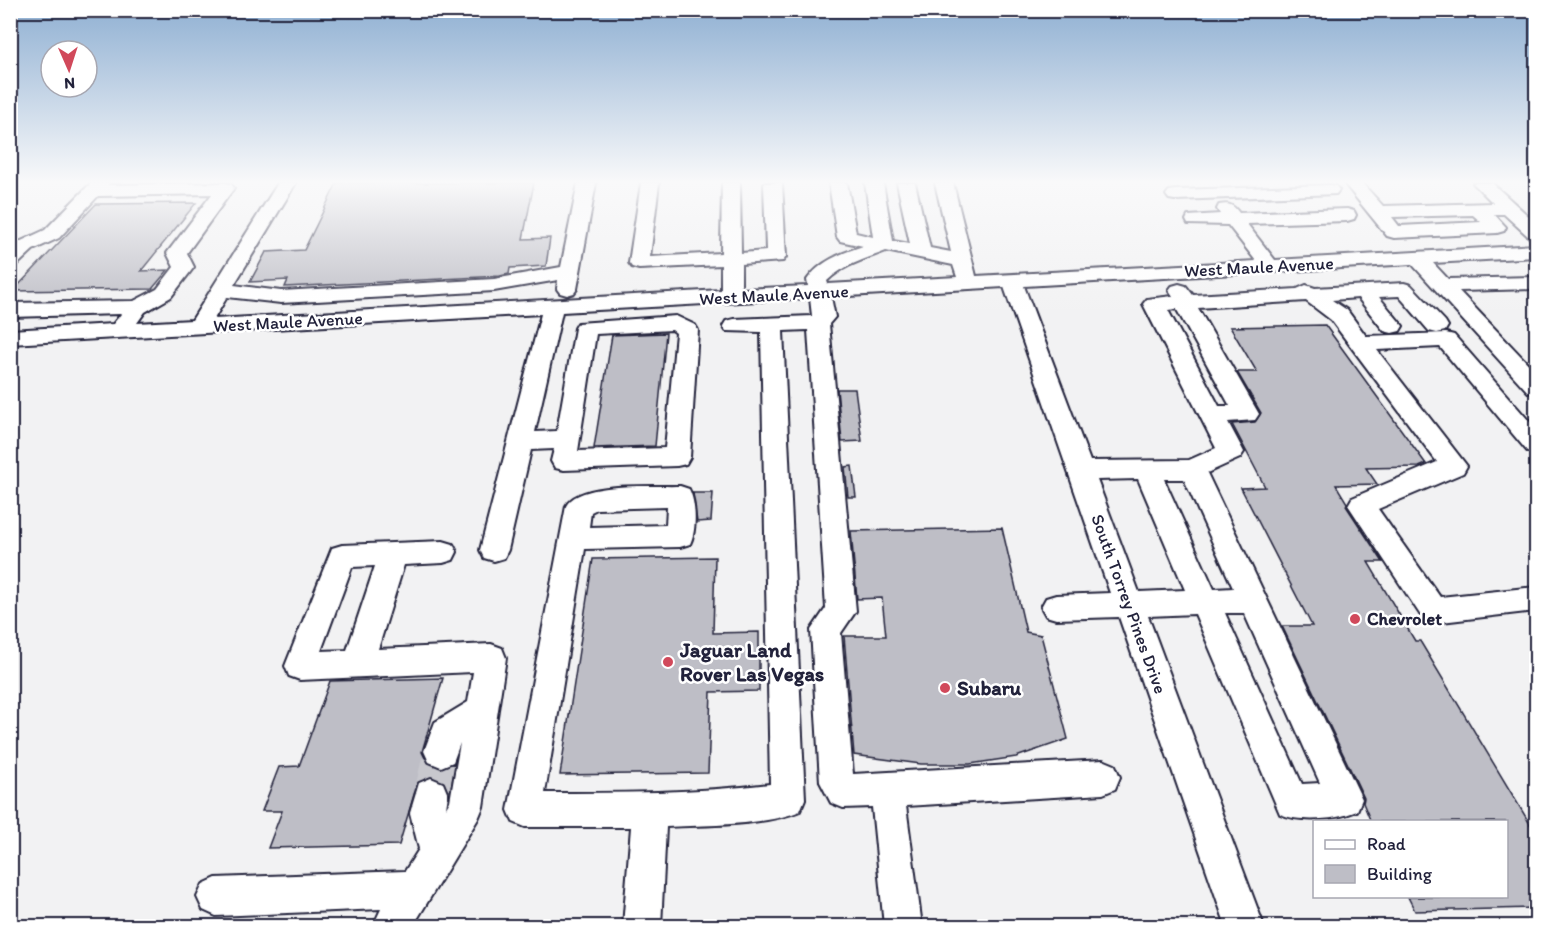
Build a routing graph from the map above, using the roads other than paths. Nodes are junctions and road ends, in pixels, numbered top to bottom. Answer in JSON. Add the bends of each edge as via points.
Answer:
{"nodes":[{"id":1,"x":59,"y":227,"type":"edge"},
{"id":2,"x":196,"y":227,"type":"edge"},
{"id":3,"x":260,"y":227,"type":"edge"},
{"id":4,"x":579,"y":227,"type":"edge"},
{"id":5,"x":644,"y":227,"type":"edge"},
{"id":6,"x":731,"y":227,"type":"edge"},
{"id":7,"x":775,"y":227,"type":"edge"},
{"id":8,"x":845,"y":227,"type":"edge"},
{"id":9,"x":881,"y":227,"type":"edge"},
{"id":10,"x":916,"y":227,"type":"edge"},
{"id":11,"x":955,"y":227,"type":"edge"},
{"id":12,"x":1241,"y":227,"type":"edge"},
{"id":13,"x":1390,"y":227,"type":"edge"},
{"id":14,"x":1497,"y":227,"type":"edge"},
{"id":15,"x":884,"y":245,"type":"junction"},
{"id":16,"x":1536,"y":251,"type":"edge"},
{"id":17,"x":921,"y":252,"type":"junction"},
{"id":18,"x":1418,"y":258,"type":"junction"},
{"id":19,"x":731,"y":259,"type":"junction"},
{"id":20,"x":10,"y":261,"type":"edge"},
{"id":21,"x":963,"y":261,"type":"junction"},
{"id":22,"x":1277,"y":266,"type":"junction"},
{"id":23,"x":570,"y":272,"type":"junction"},
{"id":24,"x":1167,"y":272,"type":"junction"},
{"id":25,"x":1012,"y":281,"type":"junction"},
{"id":26,"x":968,"y":283,"type":"junction"},
{"id":27,"x":1536,"y":283,"type":"edge"},
{"id":28,"x":1443,"y":285,"type":"junction"},
{"id":29,"x":220,"y":290,"type":"junction"},
{"id":30,"x":1363,"y":291,"type":"junction"},
{"id":31,"x":819,"y":292,"type":"junction"},
{"id":32,"x":1309,"y":294,"type":"junction"},
{"id":33,"x":731,"y":297,"type":"junction"},
{"id":34,"x":1187,"y":302,"type":"junction"},
{"id":35,"x":138,"y":307,"type":"junction"},
{"id":36,"x":558,"y":307,"type":"junction"},
{"id":37,"x":10,"y":310,"type":"edge"},
{"id":38,"x":818,"y":323,"type":"junction"},
{"id":39,"x":772,"y":325,"type":"junction"},
{"id":40,"x":734,"y":326,"type":"dead end"},
{"id":41,"x":1392,"y":326,"type":"dead end"},
{"id":42,"x":1437,"y":326,"type":"dead end"},
{"id":43,"x":198,"y":327,"type":"junction"},
{"id":44,"x":119,"y":331,"type":"junction"},
{"id":45,"x":10,"y":337,"type":"edge"},
{"id":46,"x":1360,"y":343,"type":"junction"},
{"id":47,"x":582,"y":347,"type":"junction"},
{"id":48,"x":542,"y":348,"type":"junction"},
{"id":49,"x":1536,"y":386,"type":"edge"},
{"id":50,"x":1211,"y":414,"type":"junction"},
{"id":51,"x":568,"y":440,"type":"junction"},
{"id":52,"x":521,"y":441,"type":"junction"},
{"id":53,"x":1536,"y":445,"type":"edge"},
{"id":54,"x":1192,"y":469,"type":"junction"},
{"id":55,"x":1147,"y":470,"type":"junction"},
{"id":56,"x":1081,"y":471,"type":"junction"},
{"id":57,"x":573,"y":538,"type":"dead end"},
{"id":58,"x":494,"y":550,"type":"dead end"},
{"id":59,"x":443,"y":552,"type":"dead end"},
{"id":60,"x":393,"y":554,"type":"junction"},
{"id":61,"x":1536,"y":599,"type":"edge"},
{"id":62,"x":1253,"y":600,"type":"junction"},
{"id":63,"x":1206,"y":602,"type":"junction"},
{"id":64,"x":1128,"y":603,"type":"junction"},
{"id":65,"x":1056,"y":607,"type":"dead end"},
{"id":66,"x":358,"y":663,"type":"junction"},
{"id":67,"x":483,"y":710,"type":"junction"},
{"id":68,"x":441,"y":751,"type":"tunnel mouth"},
{"id":69,"x":1103,"y":777,"type":"dead end"},
{"id":70,"x":887,"y":790,"type":"junction"},
{"id":71,"x":431,"y":795,"type":"tunnel mouth"},
{"id":72,"x":650,"y":810,"type":"junction"},
{"id":73,"x":438,"y":852,"type":"junction"},
{"id":74,"x":416,"y":888,"type":"junction"},
{"id":75,"x":216,"y":897,"type":"dead end"},
{"id":76,"x":392,"y":927,"type":"edge"},
{"id":77,"x":642,"y":927,"type":"edge"},
{"id":78,"x":903,"y":927,"type":"edge"},
{"id":79,"x":1245,"y":927,"type":"edge"}],
"edges":[{"from":1,"to":20,"type":"street","via":[[26,246]]},
{"from":2,"to":35,"type":"street","via":[[177,253],[184,267],[164,293]]},
{"from":3,"to":29,"type":"street"},
{"from":4,"to":23,"type":"street"},
{"from":5,"to":19,"type":"street","via":[[639,263]]},
{"from":6,"to":19,"type":"street"},
{"from":7,"to":19,"type":"street","via":[[776,257]]},
{"from":8,"to":15,"type":"street","via":[[847,237]]},
{"from":9,"to":15,"type":"street"},
{"from":10,"to":17,"type":"street"},
{"from":11,"to":21,"type":"street"},
{"from":12,"to":22,"type":"street"},
{"from":13,"to":14,"type":"street","via":[[1394,232]]},
{"from":15,"to":17,"type":"street"},
{"from":15,"to":31,"type":"street","via":[[823,273],[817,280]]},
{"from":16,"to":18,"type":"street","name":"West Maule Avenue"},
{"from":17,"to":21,"type":"street"},
{"from":18,"to":22,"type":"street","name":"West Maule Avenue"},
{"from":18,"to":28,"type":"street"},
{"from":19,"to":33,"type":"street"},
{"from":21,"to":26,"type":"street"},
{"from":22,"to":24,"type":"street","name":"West Maule Avenue"},
{"from":22,"to":32,"type":"street"},
{"from":23,"to":29,"type":"street","via":[[494,285],[281,297]]},
{"from":23,"to":36,"type":"street"},
{"from":24,"to":25,"type":"street","name":"West Maule Avenue"},
{"from":24,"to":34,"type":"street"},
{"from":25,"to":26,"type":"street","name":"West Maule Avenue"},
{"from":25,"to":56,"type":"street","name":"South Torrey Pines Drive"},
{"from":26,"to":31,"type":"street","name":"West Maule Avenue"},
{"from":27,"to":28,"type":"street"},
{"from":28,"to":49,"type":"street"},
{"from":29,"to":43,"type":"street"},
{"from":30,"to":32,"type":"street"},
{"from":30,"to":41,"type":"street"},
{"from":30,"to":42,"type":"street","via":[[1404,289]]},
{"from":31,"to":33,"type":"street","name":"West Maule Avenue"},
{"from":31,"to":38,"type":"street","via":[[824,317]]},
{"from":32,"to":34,"type":"street"},
{"from":32,"to":46,"type":"street","via":[[1339,315]]},
{"from":33,"to":36,"type":"street","name":"West Maule Avenue"},
{"from":34,"to":50,"type":"street","via":[[1154,304]]},
{"from":34,"to":50,"type":"street","via":[[1247,414]]},
{"from":35,"to":37,"type":"street"},
{"from":35,"to":44,"type":"street"},
{"from":36,"to":43,"type":"street","name":"West Maule Avenue"},
{"from":36,"to":48,"type":"street"},
{"from":38,"to":39,"type":"street"},
{"from":38,"to":70,"type":"street","via":[[841,611],[825,630],[837,782],[843,790]]},
{"from":39,"to":40,"type":"street"},
{"from":39,"to":72,"type":"street","via":[[788,799]]},
{"from":43,"to":44,"type":"street","name":"West Maule Avenue"},
{"from":44,"to":45,"type":"street","name":"West Maule Avenue"},
{"from":46,"to":53,"type":"street","via":[[1446,340]]},
{"from":46,"to":61,"type":"street","via":[[1454,466],[1361,505],[1433,610]]},
{"from":47,"to":48,"type":"street"},
{"from":47,"to":51,"type":"street"},
{"from":47,"to":51,"type":"street","via":[[586,328],[676,323],[687,330],[677,458],[564,460]]},
{"from":48,"to":52,"type":"street"},
{"from":50,"to":54,"type":"street","via":[[1231,452]]},
{"from":51,"to":52,"type":"street"},
{"from":52,"to":58,"type":"street"},
{"from":54,"to":55,"type":"street"},
{"from":54,"to":62,"type":"street"},
{"from":55,"to":56,"type":"street"},
{"from":55,"to":63,"type":"street"},
{"from":56,"to":64,"type":"street","name":"South Torrey Pines Drive"},
{"from":57,"to":72,"type":"street","via":[[525,810]]},
{"from":59,"to":60,"type":"street"},
{"from":60,"to":66,"type":"street"},
{"from":60,"to":66,"type":"street","via":[[342,556],[300,666]]},
{"from":62,"to":63,"type":"street"},
{"from":62,"to":63,"type":"street","via":[[1345,799],[1292,802]]},
{"from":63,"to":64,"type":"street"},
{"from":64,"to":65,"type":"street"},
{"from":64,"to":79,"type":"street","name":"South Torrey Pines Drive"},
{"from":66,"to":67,"type":"street","via":[[491,658]]},
{"from":67,"to":68,"type":"street","via":[[447,734]]},
{"from":67,"to":73,"type":"street","via":[[466,807]]},
{"from":69,"to":70,"type":"street"},
{"from":70,"to":78,"type":"street"},
{"from":71,"to":73,"type":"street","via":[[427,813]]},
{"from":72,"to":77,"type":"street"},
{"from":73,"to":74,"type":"street"},
{"from":74,"to":75,"type":"street"},
{"from":74,"to":76,"type":"street"}]}
